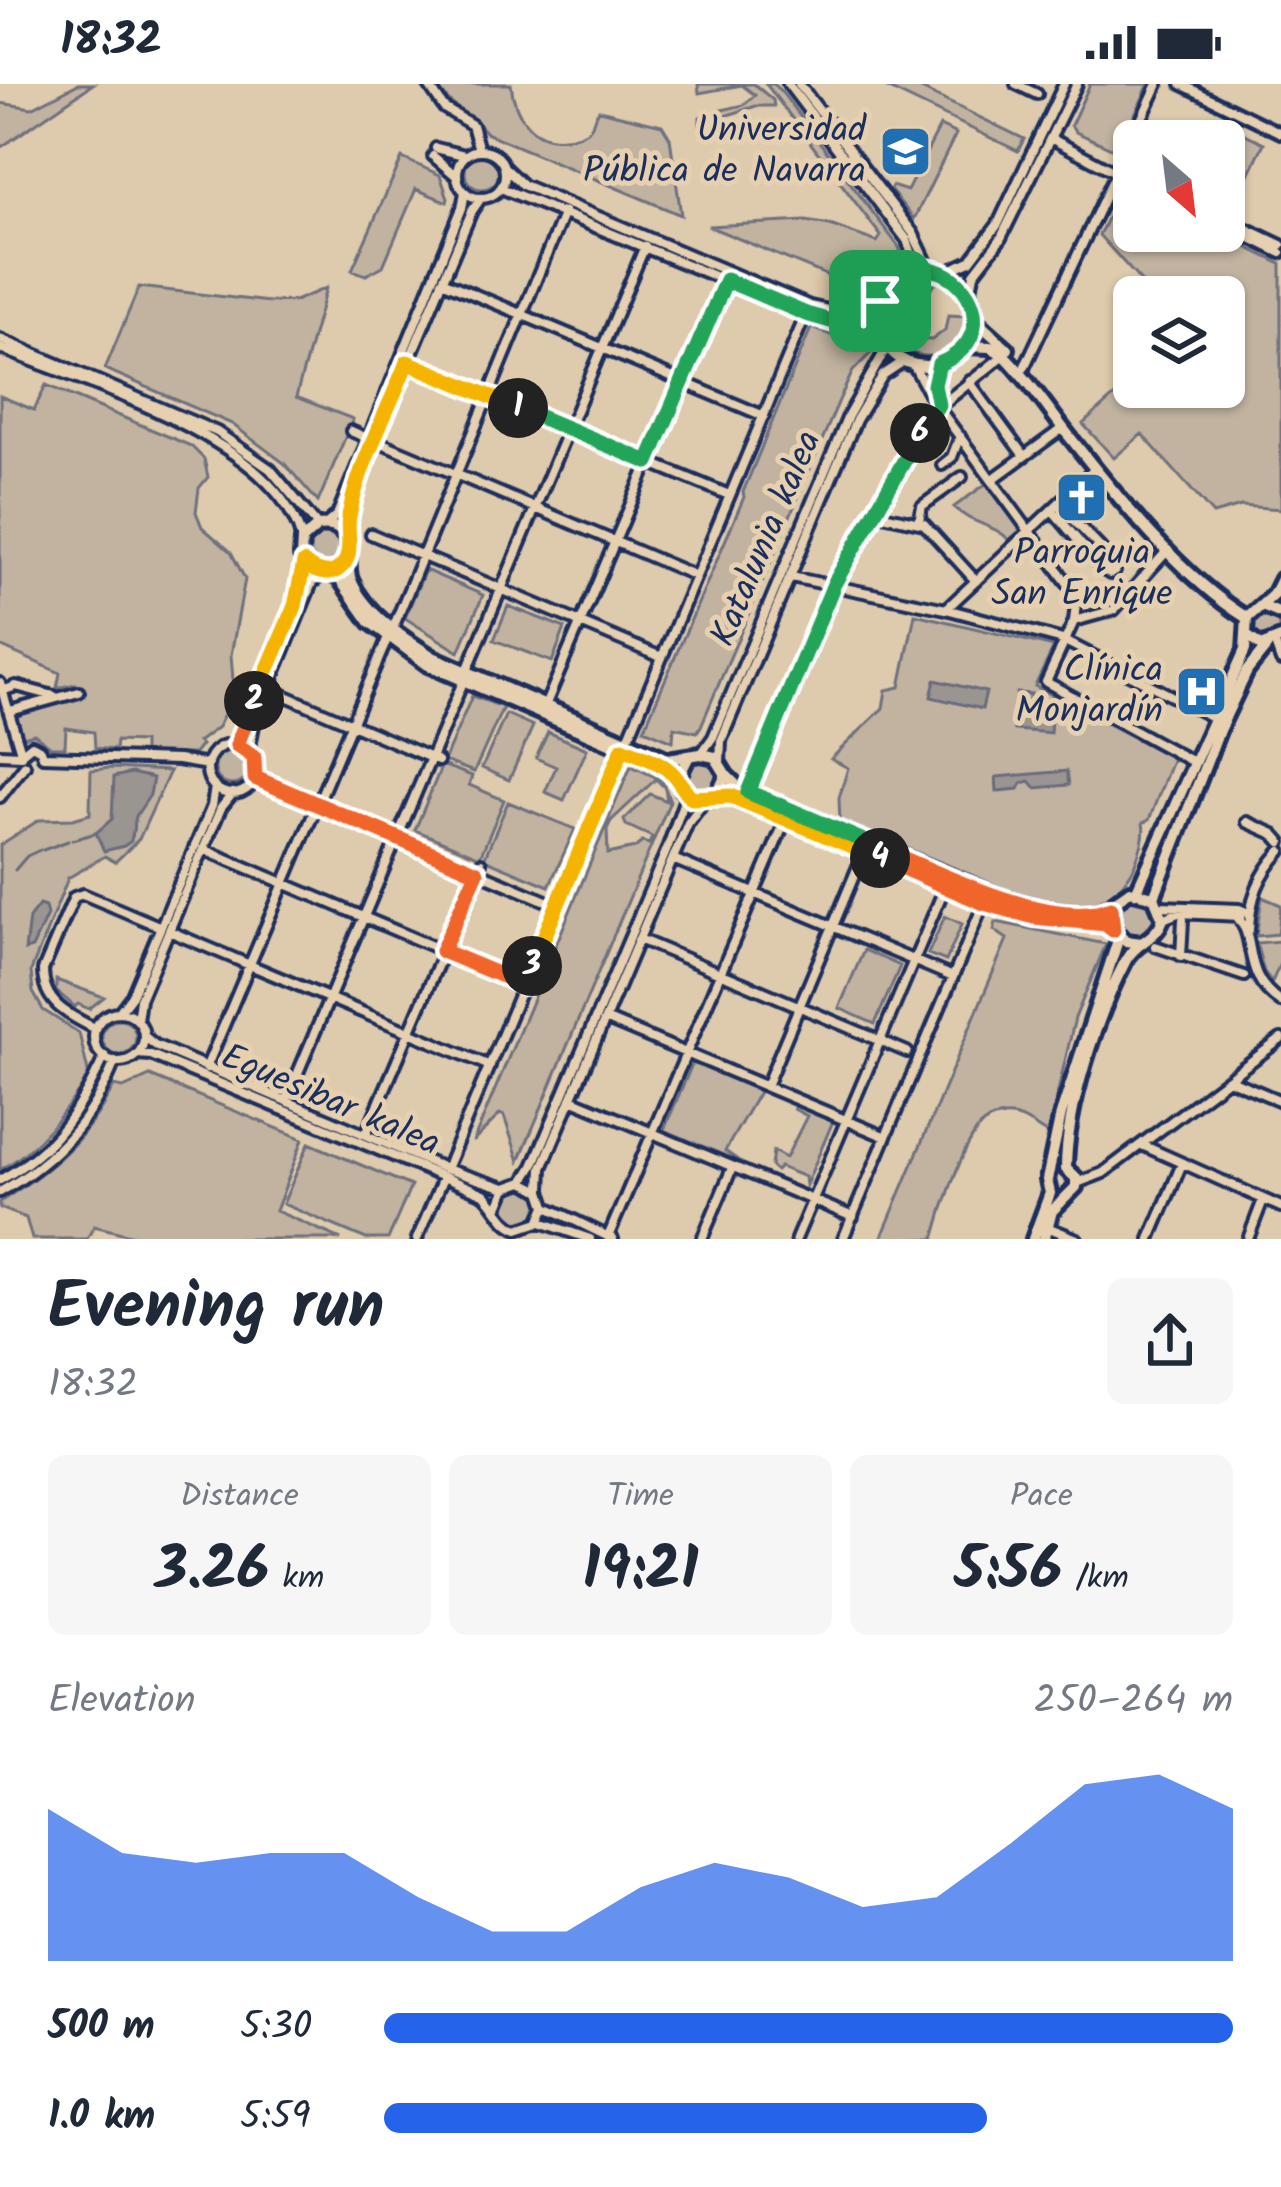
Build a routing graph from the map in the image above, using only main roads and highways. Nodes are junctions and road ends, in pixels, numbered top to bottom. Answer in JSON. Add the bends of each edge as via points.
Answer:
{"nodes":[{"id":1,"x":974,"y":319,"type":"junction"},
{"id":2,"x":965,"y":346,"type":"junction"},
{"id":3,"x":1036,"y":392,"type":"junction"},
{"id":4,"x":346,"y":560,"type":"junction"},
{"id":5,"x":327,"y":573,"type":"junction"},
{"id":6,"x":1281,"y":579,"type":"edge"},
{"id":7,"x":1262,"y":606,"type":"junction"},
{"id":8,"x":1281,"y":613,"type":"edge"},
{"id":9,"x":1247,"y":618,"type":"junction"},
{"id":10,"x":390,"y":633,"type":"junction"},
{"id":11,"x":1247,"y":636,"type":"junction"},
{"id":12,"x":1274,"y":643,"type":"edge"},
{"id":13,"x":465,"y":678,"type":"junction"},
{"id":14,"x":625,"y":744,"type":"junction"},
{"id":15,"x":695,"y":756,"type":"junction"},
{"id":16,"x":726,"y":775,"type":"junction"},
{"id":17,"x":678,"y":778,"type":"junction"},
{"id":18,"x":711,"y":798,"type":"junction"},
{"id":19,"x":1137,"y":890,"type":"junction"},
{"id":20,"x":1159,"y":907,"type":"junction"},
{"id":21,"x":1111,"y":908,"type":"junction"},
{"id":22,"x":1116,"y":933,"type":"junction"},
{"id":23,"x":1149,"y":944,"type":"junction"},
{"id":24,"x":1066,"y":1169,"type":"junction"},
{"id":25,"x":1052,"y":1172,"type":"junction"},
{"id":26,"x":1050,"y":1193,"type":"junction"},
{"id":27,"x":1064,"y":1199,"type":"junction"},
{"id":28,"x":1046,"y":1233,"type":"edge"},
{"id":29,"x":1033,"y":1239,"type":"edge"}],
"edges":[{"from":1,"to":2,"type":"main road"},
{"from":1,"to":2,"type":"main road","via":[[970,296],[930,269],[897,279],[880,301],[879,329],[909,363],[939,364]]},
{"from":1,"to":3,"type":"main road","via":[[1024,368]]},
{"from":2,"to":3,"type":"main road","via":[[1004,356]]},
{"from":3,"to":9,"type":"main road","via":[[1169,549]]},
{"from":4,"to":5,"type":"main road"},
{"from":4,"to":5,"type":"main road","via":[[346,538],[321,525],[302,541],[304,563]]},
{"from":4,"to":10,"type":"main road","via":[[358,593]]},
{"from":5,"to":10,"type":"main road"},
{"from":6,"to":7,"type":"main road"},
{"from":7,"to":8,"type":"main road"},
{"from":7,"to":9,"type":"main road"},
{"from":9,"to":11,"type":"main road"},
{"from":10,"to":13,"type":"main road","via":[[428,665]]},
{"from":11,"to":12,"type":"main road"},
{"from":11,"to":19,"type":"main road"},
{"from":12,"to":20,"type":"main road","via":[[1247,671],[1220,728]]},
{"from":13,"to":14,"type":"main road"},
{"from":13,"to":14,"type":"main road"},
{"from":14,"to":15,"type":"main road","via":[[668,759]]},
{"from":14,"to":17,"type":"main road"},
{"from":15,"to":16,"type":"main road","via":[[720,762]]},
{"from":15,"to":17,"type":"main road"},
{"from":16,"to":18,"type":"main road"},
{"from":16,"to":21,"type":"main road","via":[[748,792],[1016,903],[1094,914]]},
{"from":17,"to":18,"type":"main road","via":[[686,795]]},
{"from":18,"to":22,"type":"main road","via":[[731,796],[984,903],[1105,924]]},
{"from":19,"to":20,"type":"main road"},
{"from":19,"to":21,"type":"main road"},
{"from":20,"to":23,"type":"main road"},
{"from":21,"to":22,"type":"main road"},
{"from":22,"to":23,"type":"main road"},
{"from":22,"to":25,"type":"main road","via":[[1061,1114]]},
{"from":23,"to":24,"type":"main road","via":[[1124,964],[1098,1030]]},
{"from":24,"to":25,"type":"main road"},
{"from":24,"to":27,"type":"main road","via":[[1077,1183]]},
{"from":25,"to":26,"type":"main road"},
{"from":26,"to":27,"type":"main road"},
{"from":26,"to":29,"type":"main road"},
{"from":27,"to":28,"type":"main road"}]}
